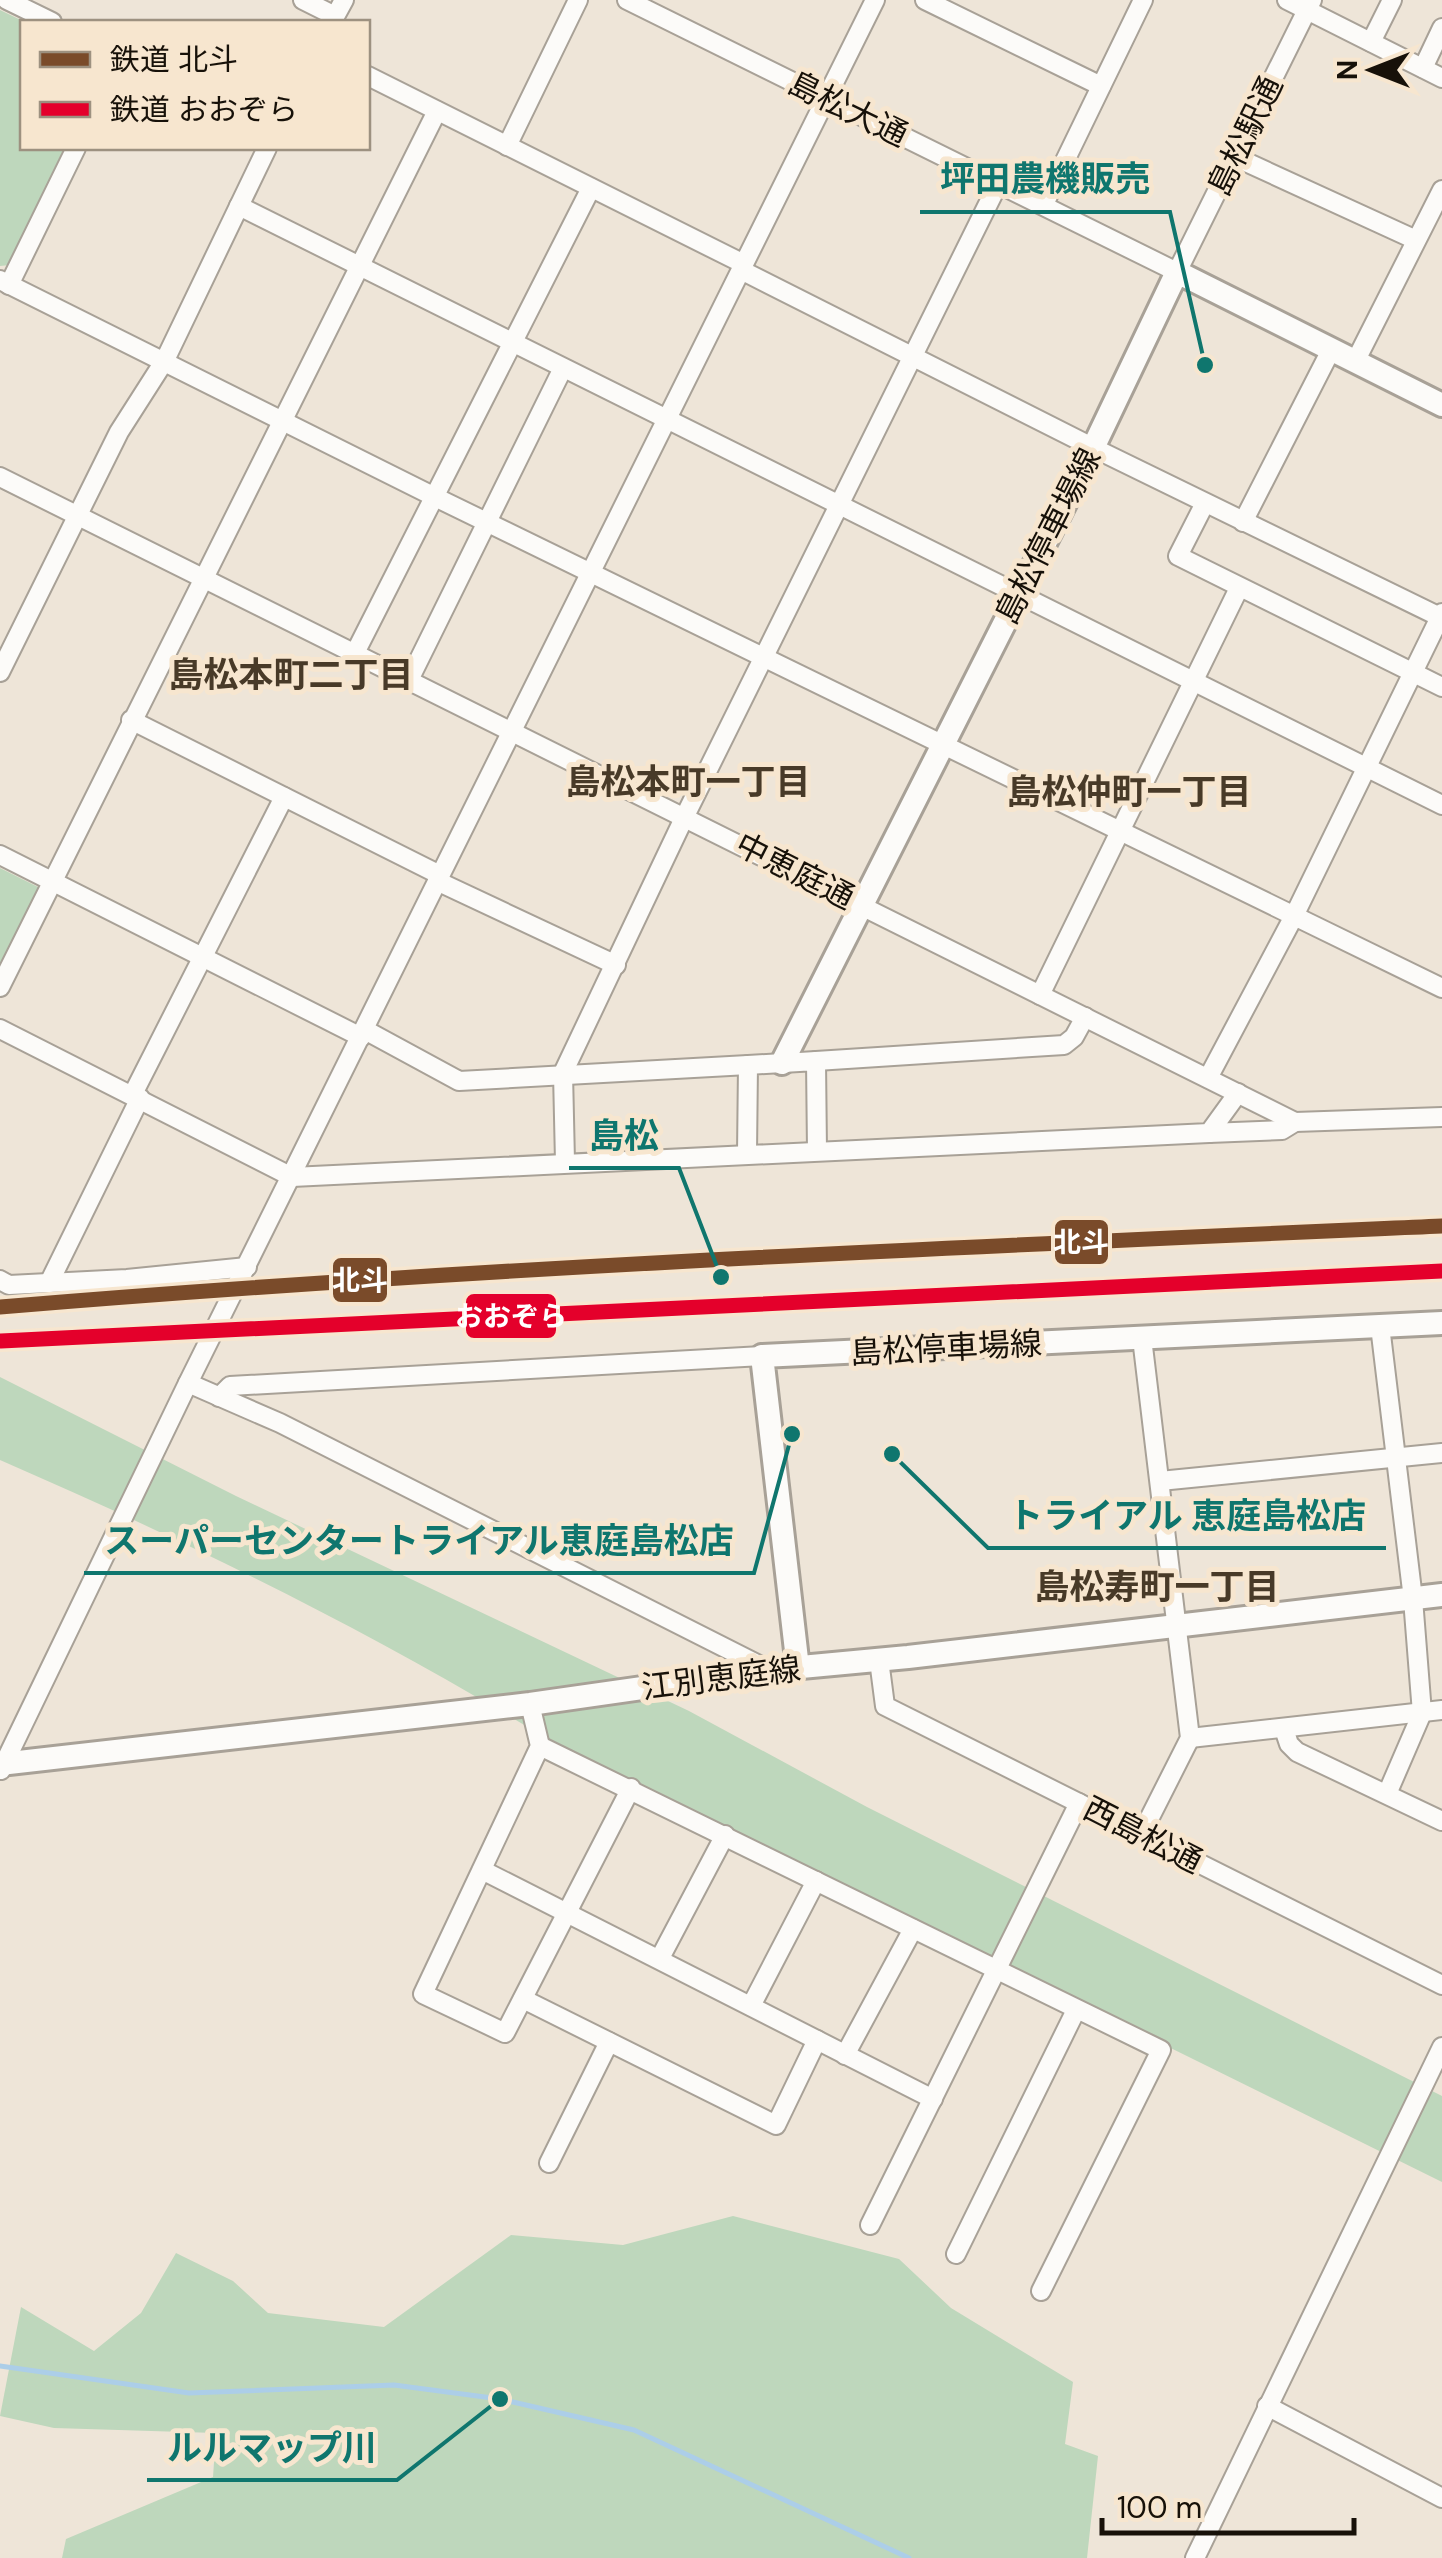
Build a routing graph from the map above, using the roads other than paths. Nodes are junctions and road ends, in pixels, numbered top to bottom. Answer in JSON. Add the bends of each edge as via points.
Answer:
{"nodes":[{"id":1,"x":7,"y":0,"type":"edge"},
{"id":2,"x":302,"y":0,"type":"edge"},
{"id":3,"x":578,"y":0,"type":"edge"},
{"id":4,"x":627,"y":0,"type":"edge"},
{"id":5,"x":875,"y":0,"type":"edge"},
{"id":6,"x":925,"y":0,"type":"edge"},
{"id":7,"x":1143,"y":0,"type":"edge"},
{"id":8,"x":1286,"y":0,"type":"edge"},
{"id":9,"x":1392,"y":0,"type":"edge"},
{"id":10,"x":1309,"y":5,"type":"edge"},
{"id":11,"x":337,"y":13,"type":"edge"},
{"id":12,"x":48,"y":20,"type":"edge"},
{"id":13,"x":1442,"y":28,"type":"edge"},
{"id":14,"x":1371,"y":42,"type":"junction"},
{"id":15,"x":1423,"y":68,"type":"junction"},
{"id":16,"x":370,"y":77,"type":"edge"},
{"id":17,"x":1442,"y":78,"type":"edge"},
{"id":18,"x":1101,"y":86,"type":"junction"},
{"id":19,"x":826,"y":99,"type":"junction"},
{"id":20,"x":437,"y":111,"type":"junction"},
{"id":21,"x":507,"y":146,"type":"junction"},
{"id":22,"x":75,"y":150,"type":"edge"},
{"id":23,"x":266,"y":150,"type":"edge"},
{"id":24,"x":1235,"y":157,"type":"junction"},
{"id":25,"x":999,"y":182,"type":"junction"},
{"id":26,"x":591,"y":188,"type":"junction"},
{"id":27,"x":1442,"y":190,"type":"edge"},
{"id":28,"x":1044,"y":204,"type":"junction"},
{"id":29,"x":239,"y":206,"type":"junction"},
{"id":30,"x":1416,"y":240,"type":"junction"},
{"id":31,"x":358,"y":266,"type":"junction"},
{"id":32,"x":742,"y":267,"type":"junction"},
{"id":33,"x":1177,"y":272,"type":"junction"},
{"id":34,"x":5,"y":283,"type":"edge"},
{"id":35,"x":511,"y":342,"type":"junction"},
{"id":36,"x":1330,"y":350,"type":"junction"},
{"id":37,"x":912,"y":354,"type":"junction"},
{"id":38,"x":165,"y":360,"type":"junction"},
{"id":39,"x":1355,"y":362,"type":"junction"},
{"id":40,"x":563,"y":368,"type":"junction"},
{"id":41,"x":1442,"y":405,"type":"edge"},
{"id":42,"x":666,"y":420,"type":"junction"},
{"id":43,"x":282,"y":421,"type":"junction"},
{"id":44,"x":1093,"y":448,"type":"junction"},
{"id":45,"x":0,"y":477,"type":"edge"},
{"id":46,"x":435,"y":497,"type":"junction"},
{"id":47,"x":1205,"y":503,"type":"junction"},
{"id":48,"x":840,"y":505,"type":"junction"},
{"id":49,"x":78,"y":515,"type":"junction"},
{"id":50,"x":487,"y":522,"type":"junction"},
{"id":51,"x":1243,"y":522,"type":"junction"},
{"id":52,"x":592,"y":574,"type":"junction"},
{"id":53,"x":204,"y":579,"type":"junction"},
{"id":54,"x":1239,"y":588,"type":"junction"},
{"id":55,"x":1017,"y":595,"type":"junction"},
{"id":56,"x":1441,"y":615,"type":"edge"},
{"id":57,"x":355,"y":653,"type":"junction"},
{"id":58,"x":766,"y":658,"type":"junction"},
{"id":59,"x":2,"y":662,"type":"edge"},
{"id":60,"x":1412,"y":672,"type":"junction"},
{"id":61,"x":409,"y":680,"type":"junction"},
{"id":62,"x":1194,"y":681,"type":"junction"},
{"id":63,"x":1442,"y":686,"type":"edge"},
{"id":64,"x":131,"y":720,"type":"junction"},
{"id":65,"x":512,"y":732,"type":"junction"},
{"id":66,"x":944,"y":743,"type":"junction"},
{"id":67,"x":1366,"y":767,"type":"junction"},
{"id":68,"x":284,"y":798,"type":"junction"},
{"id":69,"x":1442,"y":806,"type":"edge"},
{"id":70,"x":685,"y":816,"type":"junction"},
{"id":71,"x":1121,"y":832,"type":"junction"},
{"id":72,"x":0,"y":855,"type":"edge"},
{"id":73,"x":438,"y":878,"type":"junction"},
{"id":74,"x":52,"y":881,"type":"junction"},
{"id":75,"x":861,"y":904,"type":"junction"},
{"id":76,"x":1294,"y":916,"type":"junction"},
{"id":77,"x":203,"y":958,"type":"junction"},
{"id":78,"x":616,"y":965,"type":"junction"},
{"id":79,"x":0,"y":987,"type":"edge"},
{"id":80,"x":1442,"y":987,"type":"edge"},
{"id":81,"x":1040,"y":995,"type":"junction"},
{"id":82,"x":1085,"y":1017,"type":"junction"},
{"id":83,"x":0,"y":1029,"type":"edge"},
{"id":84,"x":363,"y":1033,"type":"junction"},
{"id":85,"x":816,"y":1061,"type":"junction"},
{"id":86,"x":782,"y":1063,"type":"junction"},
{"id":87,"x":748,"y":1065,"type":"junction"},
{"id":88,"x":563,"y":1074,"type":"junction"},
{"id":89,"x":1208,"y":1078,"type":"junction"},
{"id":90,"x":1238,"y":1094,"type":"junction"},
{"id":91,"x":136,"y":1096,"type":"junction"},
{"id":92,"x":1442,"y":1118,"type":"edge"},
{"id":93,"x":1295,"y":1122,"type":"junction"},
{"id":94,"x":1209,"y":1133,"type":"junction"},
{"id":95,"x":816,"y":1151,"type":"junction"},
{"id":96,"x":747,"y":1153,"type":"junction"},
{"id":97,"x":565,"y":1162,"type":"junction"},
{"id":98,"x":292,"y":1178,"type":"junction"},
{"id":99,"x":247,"y":1267,"type":"junction"},
{"id":100,"x":0,"y":1280,"type":"edge"},
{"id":101,"x":48,"y":1283,"type":"junction"},
{"id":102,"x":1442,"y":1323,"type":"edge"},
{"id":103,"x":1380,"y":1326,"type":"junction"},
{"id":104,"x":1142,"y":1338,"type":"junction"},
{"id":105,"x":762,"y":1356,"type":"junction"},
{"id":106,"x":188,"y":1383,"type":"junction"},
{"id":107,"x":219,"y":1396,"type":"junction"},
{"id":108,"x":1442,"y":1453,"type":"edge"},
{"id":109,"x":1396,"y":1458,"type":"junction"},
{"id":110,"x":1160,"y":1481,"type":"junction"},
{"id":111,"x":1442,"y":1596,"type":"edge"},
{"id":112,"x":1413,"y":1598,"type":"junction"},
{"id":113,"x":1176,"y":1626,"type":"junction"},
{"id":114,"x":879,"y":1660,"type":"junction"},
{"id":115,"x":798,"y":1668,"type":"junction"},
{"id":116,"x":768,"y":1670,"type":"junction"},
{"id":117,"x":530,"y":1704,"type":"junction"},
{"id":118,"x":1442,"y":1710,"type":"edge"},
{"id":119,"x":1422,"y":1713,"type":"junction"},
{"id":120,"x":1284,"y":1729,"type":"junction"},
{"id":121,"x":1190,"y":1738,"type":"junction"},
{"id":122,"x":540,"y":1746,"type":"junction"},
{"id":123,"x":1,"y":1767,"type":"edge"},
{"id":124,"x":631,"y":1788,"type":"junction"},
{"id":125,"x":1387,"y":1794,"type":"junction"},
{"id":126,"x":1078,"y":1803,"type":"junction"},
{"id":127,"x":1442,"y":1821,"type":"edge"},
{"id":128,"x":1142,"y":1834,"type":"junction"},
{"id":129,"x":725,"y":1835,"type":"junction"},
{"id":130,"x":482,"y":1870,"type":"junction"},
{"id":131,"x":816,"y":1882,"type":"junction"},
{"id":132,"x":568,"y":1912,"type":"junction"},
{"id":133,"x":913,"y":1929,"type":"junction"},
{"id":134,"x":660,"y":1958,"type":"junction"},
{"id":135,"x":998,"y":1970,"type":"junction"},
{"id":136,"x":1442,"y":1985,"type":"edge"},
{"id":137,"x":523,"y":1999,"type":"junction"},
{"id":138,"x":751,"y":2006,"type":"junction"},
{"id":139,"x":1076,"y":2010,"type":"junction"},
{"id":140,"x":817,"y":2040,"type":"junction"},
{"id":141,"x":608,"y":2042,"type":"junction"},
{"id":142,"x":1442,"y":2047,"type":"edge"},
{"id":143,"x":845,"y":2055,"type":"junction"},
{"id":144,"x":933,"y":2099,"type":"junction"},
{"id":145,"x":549,"y":2163,"type":"dead end"},
{"id":146,"x":870,"y":2225,"type":"dead end"},
{"id":147,"x":956,"y":2254,"type":"dead end"},
{"id":148,"x":1040,"y":2291,"type":"dead end"},
{"id":149,"x":1267,"y":2406,"type":"junction"},
{"id":150,"x":1442,"y":2498,"type":"edge"},
{"id":151,"x":1194,"y":2558,"type":"edge"}],
"edges":[{"from":1,"to":12,"type":"street"},
{"from":2,"to":11,"type":"street"},
{"from":3,"to":21,"type":"street"},
{"from":4,"to":19,"type":"street","name":"島松大通"},
{"from":5,"to":19,"type":"street"},
{"from":6,"to":18,"type":"street"},
{"from":7,"to":18,"type":"street"},
{"from":8,"to":10,"type":"street"},
{"from":9,"to":14,"type":"street"},
{"from":10,"to":14,"type":"street"},
{"from":10,"to":24,"type":"street","name":"島松駅通"},
{"from":13,"to":15,"type":"street"},
{"from":14,"to":15,"type":"street"},
{"from":15,"to":17,"type":"street"},
{"from":16,"to":20,"type":"street"},
{"from":18,"to":28,"type":"street"},
{"from":19,"to":25,"type":"street","name":"島松大通"},
{"from":19,"to":32,"type":"street"},
{"from":20,"to":21,"type":"street"},
{"from":20,"to":31,"type":"street"},
{"from":21,"to":26,"type":"street"},
{"from":22,"to":34,"type":"street"},
{"from":23,"to":29,"type":"street"},
{"from":24,"to":30,"type":"street"},
{"from":24,"to":33,"type":"street","name":"島松駅通"},
{"from":25,"to":28,"type":"street","name":"島松大通"},
{"from":25,"to":37,"type":"street"},
{"from":26,"to":32,"type":"street"},
{"from":26,"to":35,"type":"street"},
{"from":27,"to":30,"type":"street"},
{"from":28,"to":33,"type":"street","name":"島松大通"},
{"from":29,"to":31,"type":"street"},
{"from":29,"to":38,"type":"street"},
{"from":30,"to":39,"type":"street"},
{"from":31,"to":35,"type":"street"},
{"from":31,"to":43,"type":"street"},
{"from":32,"to":37,"type":"street"},
{"from":32,"to":42,"type":"street"},
{"from":33,"to":36,"type":"main road"},
{"from":33,"to":44,"type":"main road","name":"島松停車場線"},
{"from":34,"to":38,"type":"street"},
{"from":35,"to":40,"type":"street"},
{"from":35,"to":46,"type":"street"},
{"from":36,"to":39,"type":"main road"},
{"from":36,"to":51,"type":"street"},
{"from":37,"to":44,"type":"street"},
{"from":37,"to":48,"type":"street"},
{"from":38,"to":43,"type":"street"},
{"from":38,"to":49,"type":"street"},
{"from":39,"to":41,"type":"main road"},
{"from":40,"to":42,"type":"street"},
{"from":40,"to":50,"type":"street"},
{"from":42,"to":48,"type":"street"},
{"from":42,"to":52,"type":"street"},
{"from":43,"to":46,"type":"street"},
{"from":43,"to":53,"type":"street"},
{"from":44,"to":47,"type":"street"},
{"from":44,"to":55,"type":"main road","name":"島松停車場線"},
{"from":45,"to":49,"type":"street","name":"中恵庭通"},
{"from":46,"to":50,"type":"street"},
{"from":46,"to":57,"type":"street"},
{"from":47,"to":51,"type":"street"},
{"from":47,"to":54,"type":"street","via":[[1178,556]]},
{"from":48,"to":55,"type":"street"},
{"from":48,"to":58,"type":"street"},
{"from":49,"to":53,"type":"street","name":"中恵庭通"},
{"from":49,"to":59,"type":"street"},
{"from":50,"to":52,"type":"street"},
{"from":50,"to":61,"type":"street"},
{"from":51,"to":56,"type":"street"},
{"from":52,"to":58,"type":"street"},
{"from":52,"to":65,"type":"street"},
{"from":53,"to":57,"type":"street","name":"中恵庭通"},
{"from":53,"to":64,"type":"street"},
{"from":54,"to":60,"type":"street"},
{"from":54,"to":62,"type":"street"},
{"from":55,"to":62,"type":"street"},
{"from":55,"to":66,"type":"main road","name":"島松停車場線"},
{"from":56,"to":60,"type":"street"},
{"from":57,"to":61,"type":"street","name":"中恵庭通"},
{"from":58,"to":66,"type":"street"},
{"from":58,"to":70,"type":"street"},
{"from":60,"to":63,"type":"street"},
{"from":60,"to":67,"type":"street"},
{"from":61,"to":65,"type":"street","name":"中恵庭通"},
{"from":62,"to":67,"type":"street"},
{"from":62,"to":71,"type":"street"},
{"from":64,"to":68,"type":"street"},
{"from":64,"to":74,"type":"street"},
{"from":65,"to":70,"type":"street","name":"中恵庭通"},
{"from":65,"to":73,"type":"street"},
{"from":66,"to":71,"type":"street"},
{"from":66,"to":75,"type":"main road","name":"島松停車場線"},
{"from":67,"to":69,"type":"street"},
{"from":67,"to":76,"type":"street"},
{"from":68,"to":73,"type":"street"},
{"from":68,"to":77,"type":"street"},
{"from":70,"to":75,"type":"street","name":"中恵庭通"},
{"from":70,"to":78,"type":"street"},
{"from":71,"to":76,"type":"street"},
{"from":71,"to":81,"type":"street"},
{"from":72,"to":74,"type":"street"},
{"from":73,"to":78,"type":"street"},
{"from":73,"to":84,"type":"street"},
{"from":74,"to":77,"type":"street"},
{"from":74,"to":79,"type":"street"},
{"from":75,"to":81,"type":"street","name":"中恵庭通"},
{"from":75,"to":86,"type":"main road","name":"島松停車場線"},
{"from":76,"to":80,"type":"street"},
{"from":76,"to":89,"type":"street"},
{"from":77,"to":84,"type":"street"},
{"from":77,"to":91,"type":"street"},
{"from":78,"to":88,"type":"street"},
{"from":81,"to":82,"type":"street","name":"中恵庭通"},
{"from":82,"to":85,"type":"street","via":[[1064,1045]]},
{"from":82,"to":89,"type":"street","name":"中恵庭通"},
{"from":83,"to":91,"type":"street"},
{"from":84,"to":88,"type":"street","via":[[459,1081]]},
{"from":84,"to":98,"type":"street"},
{"from":85,"to":86,"type":"street"},
{"from":85,"to":95,"type":"street"},
{"from":86,"to":87,"type":"street"},
{"from":87,"to":88,"type":"street"},
{"from":87,"to":96,"type":"street"},
{"from":88,"to":97,"type":"street"},
{"from":89,"to":90,"type":"street","name":"中恵庭通"},
{"from":90,"to":93,"type":"street","name":"中恵庭通"},
{"from":90,"to":94,"type":"street"},
{"from":91,"to":98,"type":"street"},
{"from":91,"to":101,"type":"street"},
{"from":92,"to":93,"type":"street","name":"中恵庭通"},
{"from":93,"to":94,"type":"street","via":[[1282,1130]]},
{"from":94,"to":95,"type":"street"},
{"from":95,"to":96,"type":"street"},
{"from":96,"to":97,"type":"street"},
{"from":97,"to":98,"type":"street"},
{"from":98,"to":99,"type":"street"},
{"from":99,"to":101,"type":"street"},
{"from":99,"to":106,"type":"street"},
{"from":100,"to":101,"type":"street"},
{"from":102,"to":103,"type":"main road","name":"島松停車場線"},
{"from":103,"to":104,"type":"main road","name":"島松停車場線"},
{"from":103,"to":109,"type":"street"},
{"from":104,"to":105,"type":"main road","name":"島松停車場線"},
{"from":104,"to":110,"type":"street"},
{"from":105,"to":107,"type":"street","via":[[230,1386]]},
{"from":105,"to":115,"type":"main road"},
{"from":106,"to":107,"type":"street"},
{"from":106,"to":123,"type":"street"},
{"from":107,"to":116,"type":"street"},
{"from":108,"to":109,"type":"street"},
{"from":109,"to":110,"type":"street"},
{"from":109,"to":112,"type":"street"},
{"from":110,"to":113,"type":"street"},
{"from":111,"to":112,"type":"main road","name":"江別恵庭線"},
{"from":112,"to":113,"type":"main road","name":"江別恵庭線"},
{"from":112,"to":119,"type":"street"},
{"from":113,"to":114,"type":"main road","name":"江別恵庭線"},
{"from":113,"to":121,"type":"street"},
{"from":114,"to":115,"type":"main road","name":"江別恵庭線"},
{"from":114,"to":126,"type":"street","name":"西島松通","via":[[885,1706]]},
{"from":115,"to":116,"type":"main road","name":"江別恵庭線"},
{"from":116,"to":117,"type":"main road","name":"江別恵庭線"},
{"from":117,"to":122,"type":"street"},
{"from":117,"to":123,"type":"main road","name":"江別恵庭線"},
{"from":118,"to":119,"type":"street"},
{"from":119,"to":120,"type":"street"},
{"from":119,"to":125,"type":"street"},
{"from":120,"to":121,"type":"street"},
{"from":120,"to":125,"type":"street","via":[[1298,1752]]},
{"from":121,"to":128,"type":"street"},
{"from":122,"to":124,"type":"street"},
{"from":122,"to":130,"type":"street"},
{"from":124,"to":129,"type":"street"},
{"from":124,"to":132,"type":"street"},
{"from":125,"to":127,"type":"street"},
{"from":126,"to":128,"type":"street","name":"西島松通"},
{"from":126,"to":135,"type":"street"},
{"from":128,"to":136,"type":"street","name":"西島松通"},
{"from":129,"to":131,"type":"street"},
{"from":129,"to":134,"type":"street"},
{"from":130,"to":132,"type":"street"},
{"from":130,"to":137,"type":"street","via":[[423,1994],[505,2033]]},
{"from":131,"to":133,"type":"street"},
{"from":131,"to":138,"type":"street"},
{"from":132,"to":134,"type":"street"},
{"from":132,"to":137,"type":"street"},
{"from":133,"to":135,"type":"street"},
{"from":133,"to":143,"type":"street"},
{"from":134,"to":138,"type":"street"},
{"from":135,"to":139,"type":"street"},
{"from":135,"to":144,"type":"street"},
{"from":137,"to":141,"type":"street"},
{"from":138,"to":140,"type":"street"},
{"from":139,"to":147,"type":"street"},
{"from":139,"to":148,"type":"street","via":[[1161,2050]]},
{"from":140,"to":141,"type":"street","via":[[776,2125]]},
{"from":140,"to":143,"type":"street"},
{"from":141,"to":145,"type":"street"},
{"from":142,"to":149,"type":"street"},
{"from":143,"to":144,"type":"street"},
{"from":144,"to":146,"type":"street"},
{"from":149,"to":150,"type":"street"},
{"from":149,"to":151,"type":"street"}]}
